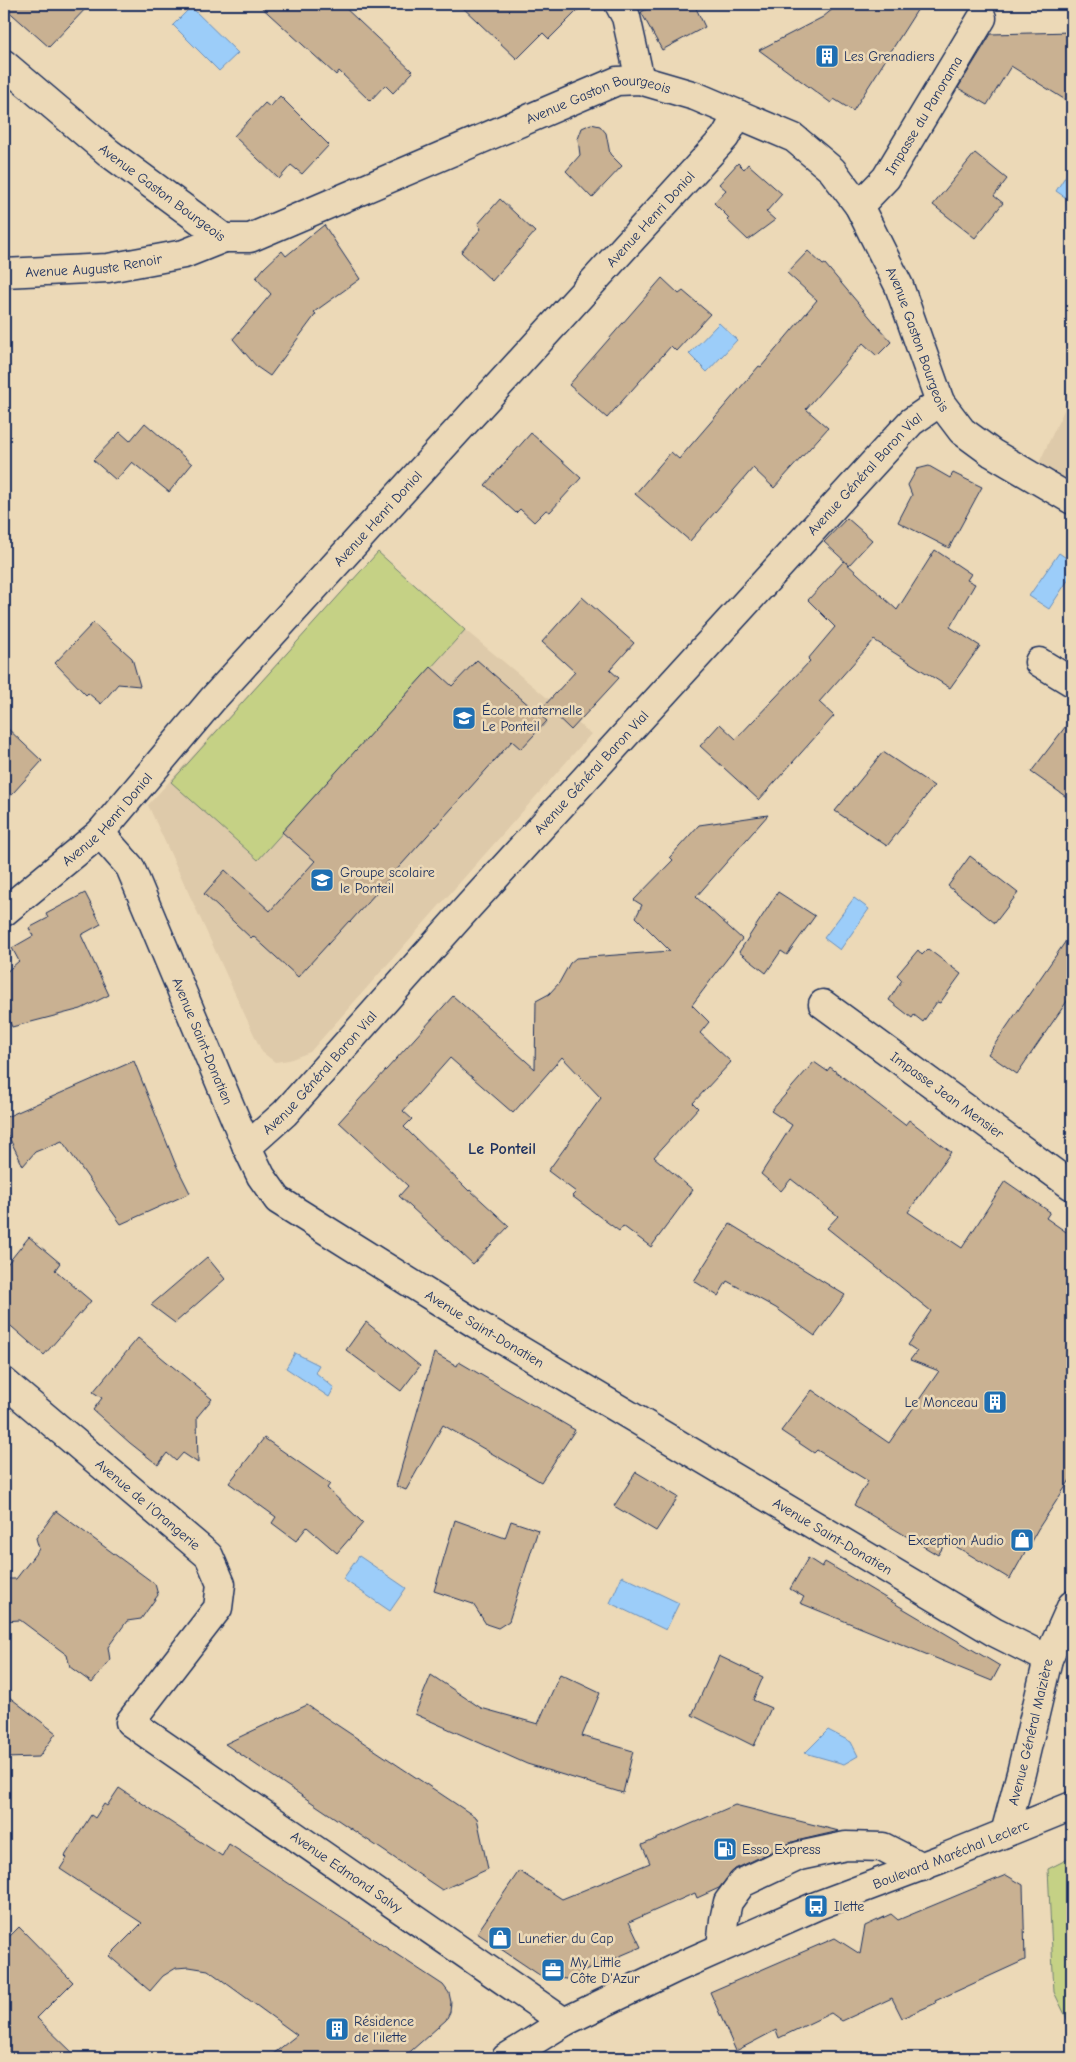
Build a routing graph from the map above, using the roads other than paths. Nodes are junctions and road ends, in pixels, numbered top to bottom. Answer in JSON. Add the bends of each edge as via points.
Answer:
{"nodes":[{"id":1,"x":619,"y":4,"type":"edge"},
{"id":2,"x":982,"y":18,"type":"dead end"},
{"id":3,"x":4,"y":64,"type":"edge"},
{"id":4,"x":640,"y":80,"type":"junction"},
{"id":5,"x":738,"y":114,"type":"junction"},
{"id":6,"x":859,"y":206,"type":"junction"},
{"id":7,"x":194,"y":216,"type":"junction"},
{"id":8,"x":224,"y":238,"type":"junction"},
{"id":9,"x":184,"y":254,"type":"junction"},
{"id":10,"x":4,"y":272,"type":"edge"},
{"id":11,"x":940,"y":402,"type":"junction"},
{"id":12,"x":1072,"y":500,"type":"edge"},
{"id":13,"x":1039,"y":662,"type":"dead end"},
{"id":14,"x":1072,"y":682,"type":"edge"},
{"id":15,"x":100,"y":833,"type":"junction"},
{"id":16,"x":4,"y":912,"type":"edge"},
{"id":17,"x":823,"y":1004,"type":"dead end"},
{"id":18,"x":247,"y":1147,"type":"junction"},
{"id":19,"x":1072,"y":1186,"type":"edge"},
{"id":20,"x":4,"y":1382,"type":"edge"},
{"id":21,"x":1072,"y":1606,"type":"edge"},
{"id":22,"x":1048,"y":1659,"type":"junction"},
{"id":23,"x":130,"y":1722,"type":"joint"},
{"id":24,"x":1072,"y":1806,"type":"edge"},
{"id":25,"x":1005,"y":1834,"type":"junction"},
{"id":26,"x":922,"y":1867,"type":"junction"},
{"id":27,"x":721,"y":1948,"type":"junction"},
{"id":28,"x":564,"y":2022,"type":"junction"},
{"id":29,"x":506,"y":2058,"type":"edge"}],
"edges":[{"from":1,"to":4,"type":"street","via":[[628,25]]},
{"from":2,"to":6,"type":"street","name":"Impasse du Panorama","via":[[886,178]]},
{"from":3,"to":7,"type":"street","name":"Avenue Gaston Bourgeois","via":[[109,153]]},
{"from":4,"to":5,"type":"street","name":"Avenue Gaston Bourgeois","via":[[695,96]]},
{"from":4,"to":8,"type":"street","name":"Avenue Gaston Bourgeois","via":[[617,81],[250,238]]},
{"from":5,"to":6,"type":"street","name":"Avenue Gaston Bourgeois","via":[[794,138],[832,170]]},
{"from":5,"to":15,"type":"street","name":"Avenue Henri Doniol","via":[[724,137],[212,700]]},
{"from":6,"to":11,"type":"street","name":"Avenue Gaston Bourgeois","via":[[899,286]]},
{"from":7,"to":8,"type":"street","name":"Avenue Gaston Bourgeois"},
{"from":7,"to":9,"type":"street","via":[[191,239]]},
{"from":8,"to":9,"type":"street","name":"Avenue Auguste Renoir"},
{"from":9,"to":10,"type":"street","name":"Avenue Auguste Renoir","via":[[108,268]]},
{"from":11,"to":12,"type":"street","name":"Avenue Gaston Bourgeois","via":[[962,431],[992,453]]},
{"from":11,"to":18,"type":"street","name":"Avenue Général Baron Vial","via":[[911,422],[469,906],[285,1113]]},
{"from":13,"to":14,"type":"street"},
{"from":15,"to":16,"type":"street","name":"Avenue Henri Doniol"},
{"from":15,"to":18,"type":"street","name":"Avenue Saint-Donatien","via":[[130,866]]},
{"from":17,"to":19,"type":"street","name":"Impasse Jean Mensier"},
{"from":18,"to":22,"type":"street","name":"Avenue Saint-Donatien","via":[[261,1176],[278,1200],[476,1324],[994,1632]]},
{"from":20,"to":23,"type":"street","name":"Avenue de l'Orangerie","via":[[209,1556],[221,1584],[218,1608]]},
{"from":21,"to":22,"type":"street","name":"Avenue Général Maizière"},
{"from":22,"to":25,"type":"street","name":"Avenue Général Maizière"},
{"from":23,"to":28,"type":"street","name":"Avenue Edmond Salvy"},
{"from":24,"to":25,"type":"street","name":"Boulevard Maréchal Leclerc"},
{"from":25,"to":26,"type":"street","name":"Boulevard Maréchal Leclerc"},
{"from":26,"to":27,"type":"street","name":"Boulevard Maréchal Leclerc","via":[[816,1906]]},
{"from":26,"to":27,"type":"street","via":[[883,1848],[846,1846],[799,1856],[742,1882],[728,1902]]},
{"from":27,"to":28,"type":"street","name":"Boulevard Maréchal Leclerc"},
{"from":28,"to":29,"type":"street","name":"Boulevard Maréchal Leclerc"}]}
